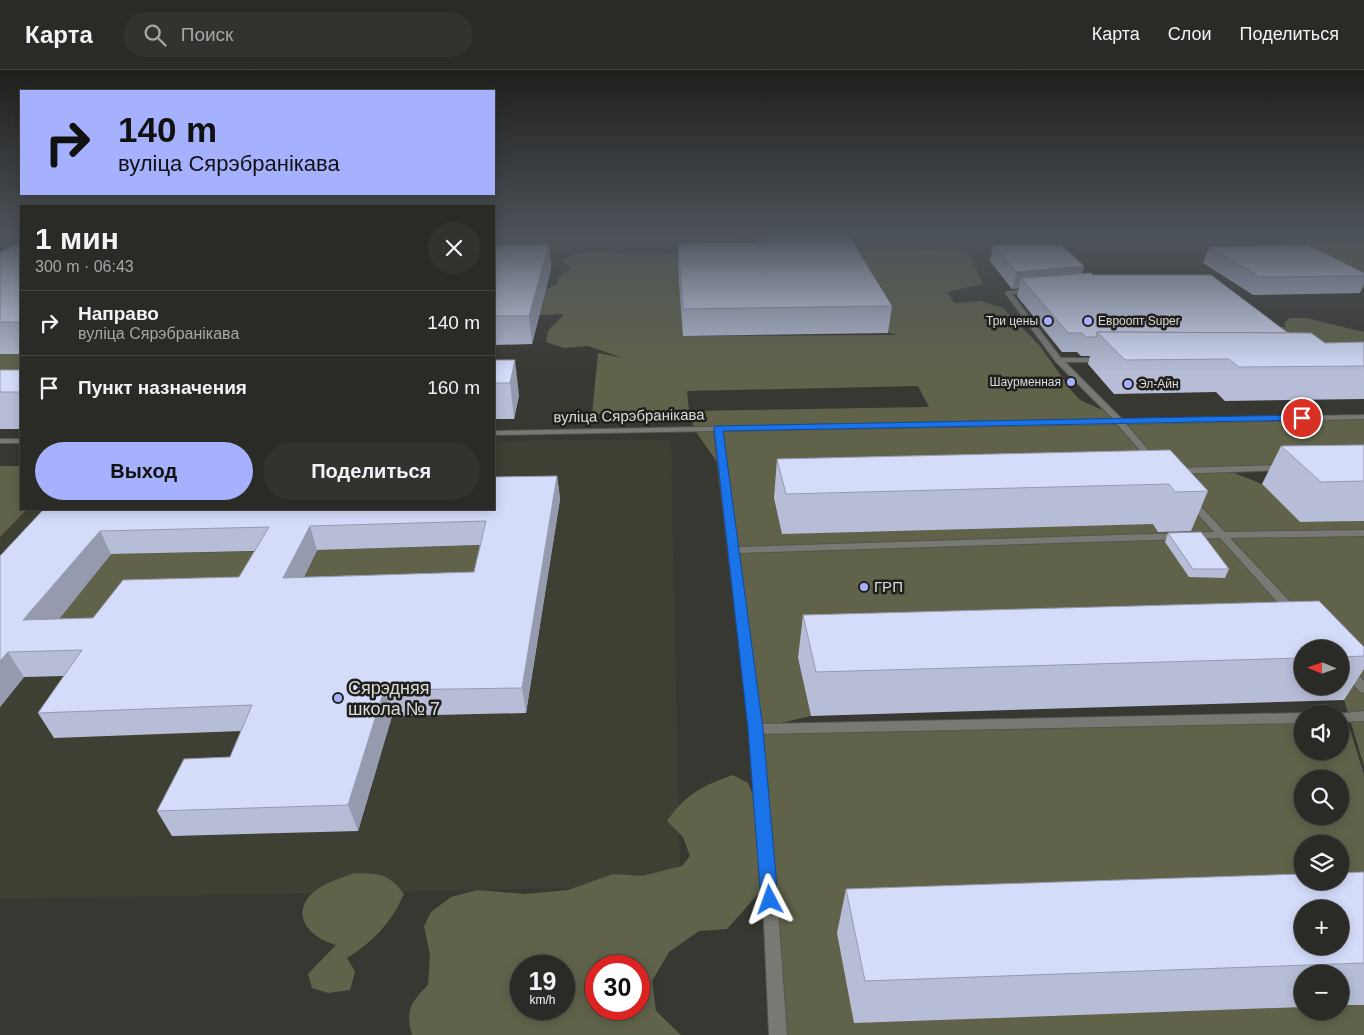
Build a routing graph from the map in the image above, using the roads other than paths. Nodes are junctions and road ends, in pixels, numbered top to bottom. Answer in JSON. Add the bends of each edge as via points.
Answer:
{"nodes":[{"id":1,"x":1037,"y":290,"type":"edge"},
{"id":2,"x":1059,"y":360,"type":"junction"},
{"id":3,"x":1108,"y":360,"type":"edge"},
{"id":4,"x":1364,"y":417,"type":"edge"},
{"id":5,"x":1118,"y":421,"type":"junction"},
{"id":6,"x":718,"y":428,"type":"junction"},
{"id":7,"x":495,"y":433,"type":"edge"},
{"id":8,"x":0,"y":441,"type":"edge"},
{"id":9,"x":20,"y":441,"type":"edge"},
{"id":10,"x":1294,"y":468,"type":"edge"},
{"id":11,"x":1182,"y":491,"type":"edge"},
{"id":12,"x":1364,"y":533,"type":"edge"},
{"id":13,"x":1223,"y":535,"type":"junction"},
{"id":14,"x":734,"y":550,"type":"junction"},
{"id":15,"x":1296,"y":616,"type":"edge"},
{"id":16,"x":1349,"y":673,"type":"edge"},
{"id":17,"x":1364,"y":689,"type":"edge"},
{"id":18,"x":1364,"y":716,"type":"edge"},
{"id":19,"x":1349,"y":717,"type":"edge"},
{"id":20,"x":1294,"y":718,"type":"edge"},
{"id":21,"x":756,"y":729,"type":"junction"},
{"id":22,"x":778,"y":1035,"type":"edge"}],
"edges":[{"from":1,"to":2,"type":"street","via":[[1008,293]]},
{"from":2,"to":3,"type":"street"},
{"from":2,"to":5,"type":"street"},
{"from":4,"to":5,"type":"street","name":"вуліца Сярэбранікава"},
{"from":5,"to":6,"type":"street","name":"вуліца Сярэбранікава"},
{"from":5,"to":10,"type":"street","via":[[1161,468]]},
{"from":6,"to":7,"type":"street","name":"вуліца Сярэбранікава"},
{"from":6,"to":14,"type":"street"},
{"from":8,"to":9,"type":"street"},
{"from":11,"to":13,"type":"street"},
{"from":12,"to":13,"type":"street"},
{"from":13,"to":14,"type":"street"},
{"from":13,"to":15,"type":"street"},
{"from":14,"to":21,"type":"street"},
{"from":16,"to":17,"type":"street"},
{"from":18,"to":19,"type":"street"},
{"from":20,"to":21,"type":"street"},
{"from":21,"to":22,"type":"street"}]}
